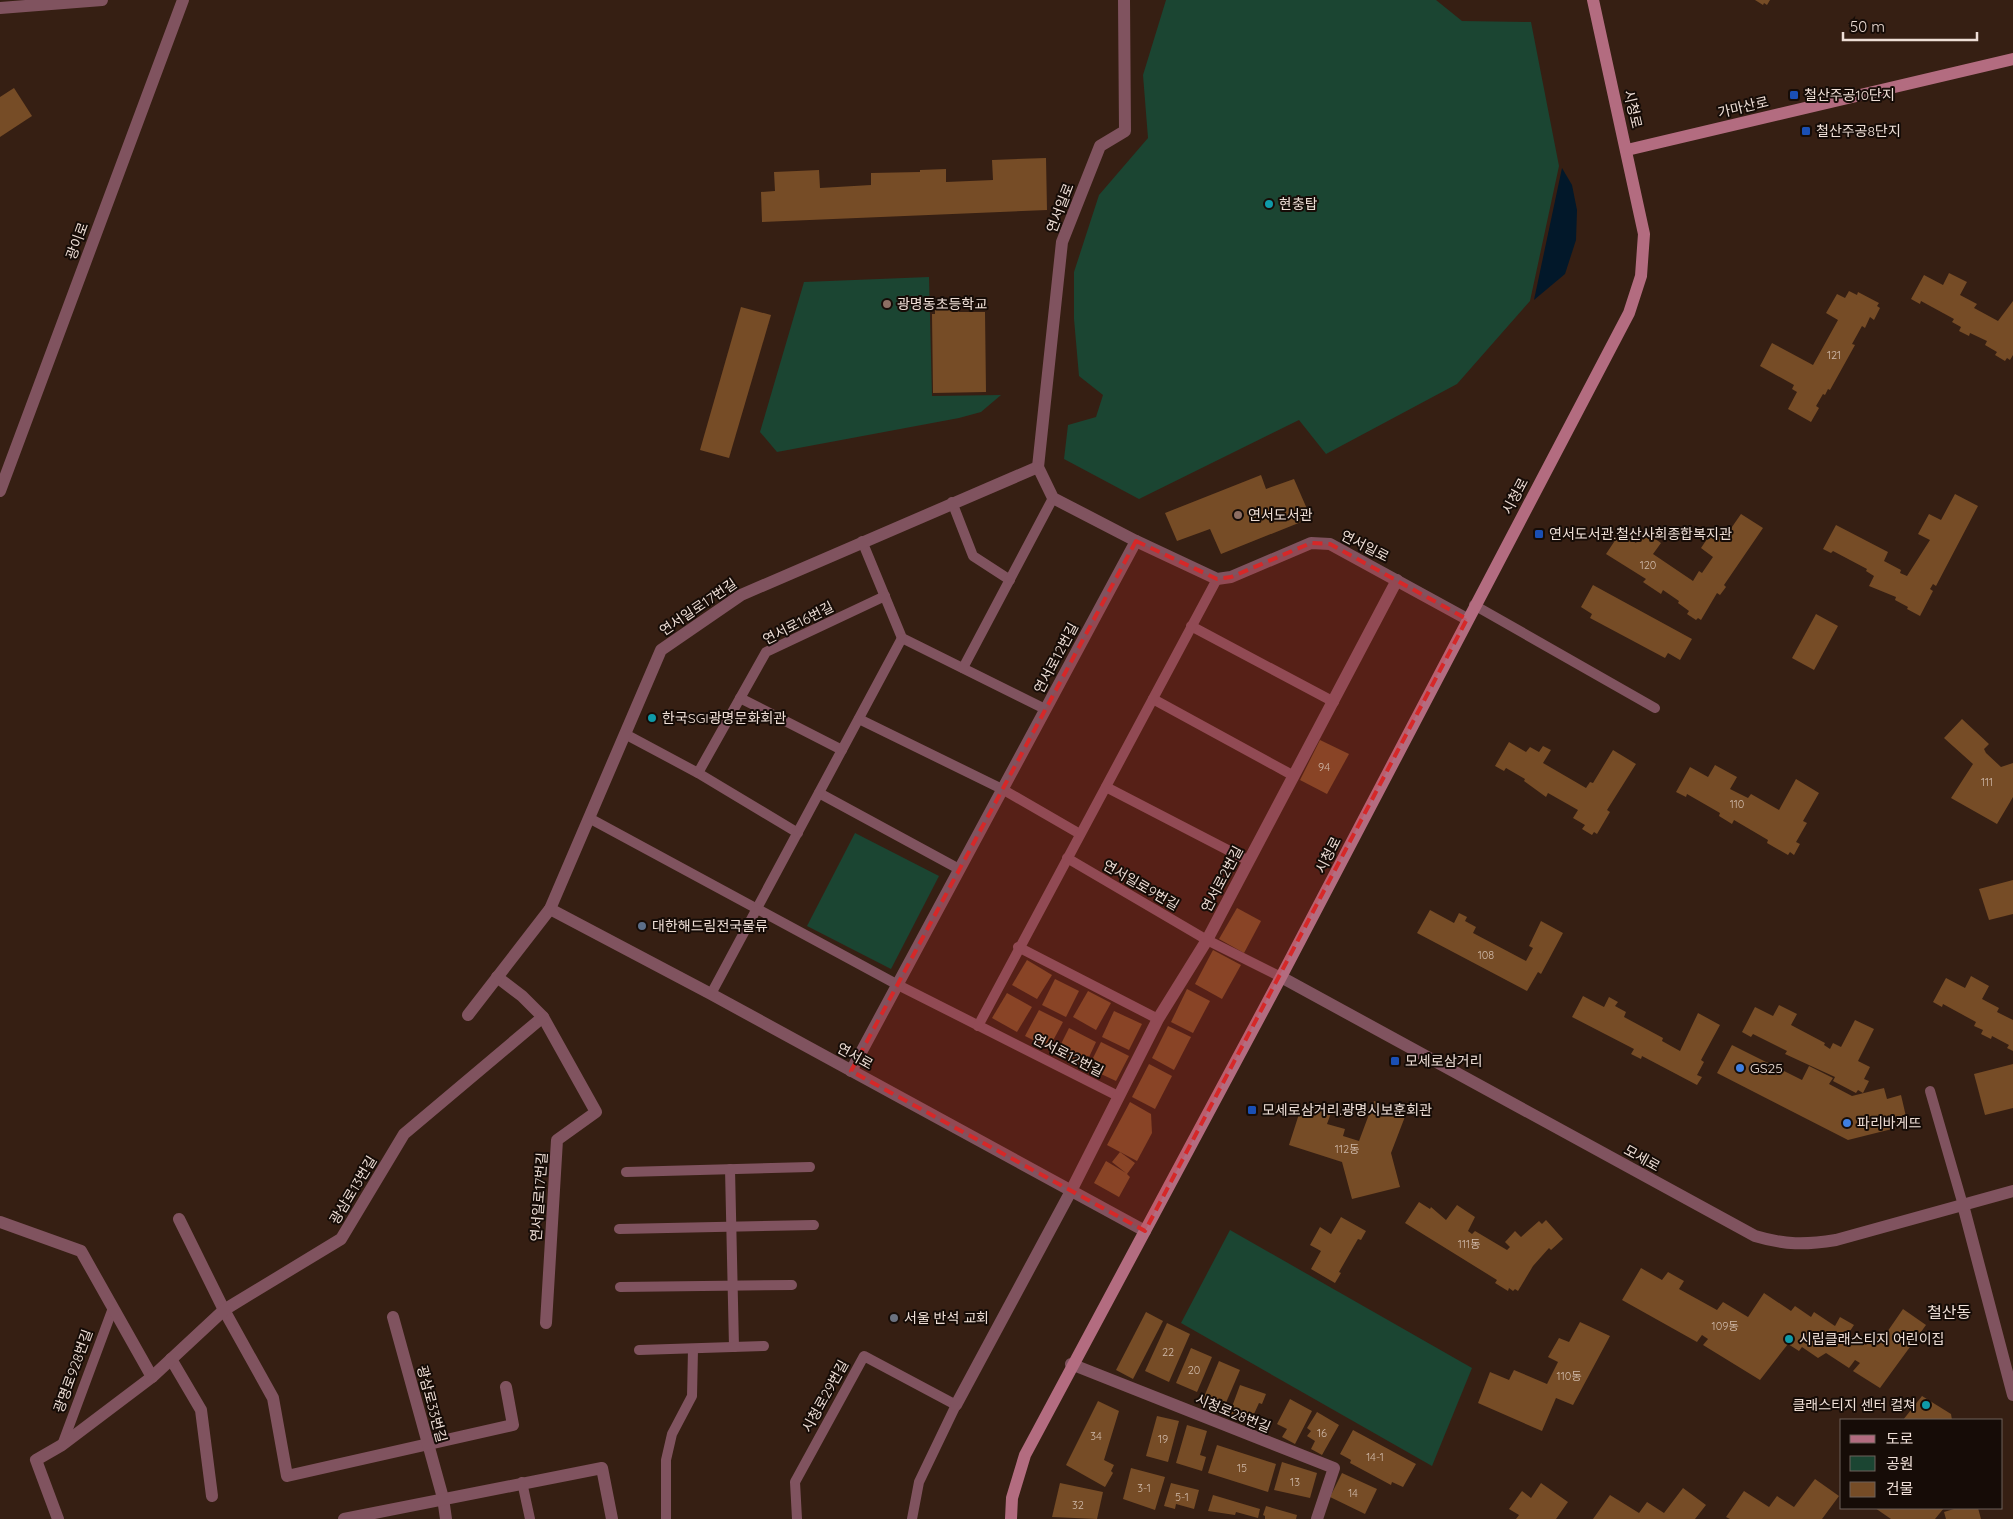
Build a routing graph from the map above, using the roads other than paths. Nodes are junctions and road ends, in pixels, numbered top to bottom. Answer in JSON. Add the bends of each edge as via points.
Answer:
{"nodes":[{"id":1,"x":102,"y":0,"type":"edge"},
{"id":2,"x":183,"y":0,"type":"edge"},
{"id":3,"x":1124,"y":0,"type":"edge"},
{"id":4,"x":1593,"y":0,"type":"edge"},
{"id":5,"x":0,"y":8,"type":"edge"},
{"id":6,"x":2013,"y":59,"type":"edge"},
{"id":7,"x":1627,"y":150,"type":"junction"},
{"id":8,"x":1038,"y":467,"type":"junction"},
{"id":9,"x":0,"y":492,"type":"edge"},
{"id":10,"x":1053,"y":498,"type":"junction"},
{"id":11,"x":952,"y":502,"type":"junction"},
{"id":12,"x":862,"y":541,"type":"junction"},
{"id":13,"x":1136,"y":541,"type":"junction"},
{"id":14,"x":1216,"y":579,"type":"junction"},
{"id":15,"x":1010,"y":580,"type":"junction"},
{"id":16,"x":1397,"y":580,"type":"junction"},
{"id":17,"x":885,"y":596,"type":"junction"},
{"id":18,"x":1474,"y":605,"type":"junction"},
{"id":19,"x":1467,"y":619,"type":"junction"},
{"id":20,"x":1192,"y":626,"type":"junction"},
{"id":21,"x":902,"y":638,"type":"junction"},
{"id":22,"x":963,"y":668,"type":"junction"},
{"id":23,"x":740,"y":698,"type":"junction"},
{"id":24,"x":1153,"y":699,"type":"junction"},
{"id":25,"x":1334,"y":702,"type":"junction"},
{"id":26,"x":1655,"y":708,"type":"dead end"},
{"id":27,"x":1045,"y":709,"type":"junction"},
{"id":28,"x":859,"y":719,"type":"junction"},
{"id":29,"x":625,"y":734,"type":"junction"},
{"id":30,"x":842,"y":750,"type":"junction"},
{"id":31,"x":698,"y":773,"type":"junction"},
{"id":32,"x":1294,"y":776,"type":"junction"},
{"id":33,"x":1106,"y":787,"type":"junction"},
{"id":34,"x":1002,"y":789,"type":"junction"},
{"id":35,"x":819,"y":793,"type":"junction"},
{"id":36,"x":589,"y":818,"type":"junction"},
{"id":37,"x":798,"y":833,"type":"junction"},
{"id":38,"x":1080,"y":834,"type":"junction"},
{"id":39,"x":1067,"y":858,"type":"junction"},
{"id":40,"x":1249,"y":861,"type":"junction"},
{"id":41,"x":959,"y":869,"type":"junction"},
{"id":42,"x":757,"y":908,"type":"junction"},
{"id":43,"x":550,"y":909,"type":"junction"},
{"id":44,"x":1207,"y":940,"type":"junction"},
{"id":45,"x":1018,"y":947,"type":"junction"},
{"id":46,"x":497,"y":977,"type":"junction"},
{"id":47,"x":1281,"y":977,"type":"junction"},
{"id":48,"x":898,"y":985,"type":"junction"},
{"id":49,"x":711,"y":994,"type":"junction"},
{"id":50,"x":468,"y":1015,"type":"dead end"},
{"id":51,"x":543,"y":1017,"type":"junction"},
{"id":52,"x":1158,"y":1019,"type":"junction"},
{"id":53,"x":978,"y":1026,"type":"junction"},
{"id":54,"x":851,"y":1071,"type":"junction"},
{"id":55,"x":1930,"y":1090,"type":"dead end"},
{"id":56,"x":1118,"y":1096,"type":"junction"},
{"id":57,"x":810,"y":1167,"type":"dead end"},
{"id":58,"x":730,"y":1169,"type":"junction"},
{"id":59,"x":626,"y":1172,"type":"dead end"},
{"id":60,"x":1071,"y":1190,"type":"junction"},
{"id":61,"x":2013,"y":1191,"type":"edge"},
{"id":62,"x":1963,"y":1205,"type":"junction"},
{"id":63,"x":179,"y":1219,"type":"dead end"},
{"id":64,"x":0,"y":1222,"type":"edge"},
{"id":65,"x":814,"y":1225,"type":"dead end"},
{"id":66,"x":732,"y":1227,"type":"junction"},
{"id":67,"x":619,"y":1229,"type":"dead end"},
{"id":68,"x":1145,"y":1232,"type":"junction"},
{"id":69,"x":733,"y":1286,"type":"junction"},
{"id":70,"x":792,"y":1286,"type":"dead end"},
{"id":71,"x":620,"y":1287,"type":"dead end"},
{"id":72,"x":113,"y":1308,"type":"junction"},
{"id":73,"x":224,"y":1310,"type":"junction"},
{"id":74,"x":393,"y":1318,"type":"dead end"},
{"id":75,"x":546,"y":1323,"type":"dead end"},
{"id":76,"x":764,"y":1346,"type":"dead end"},
{"id":77,"x":734,"y":1347,"type":"junction"},
{"id":78,"x":693,"y":1349,"type":"junction"},
{"id":79,"x":638,"y":1350,"type":"dead end"},
{"id":80,"x":171,"y":1359,"type":"junction"},
{"id":81,"x":1071,"y":1364,"type":"junction"},
{"id":82,"x":152,"y":1377,"type":"junction"},
{"id":83,"x":506,"y":1387,"type":"dead end"},
{"id":84,"x":2013,"y":1395,"type":"edge"},
{"id":85,"x":956,"y":1405,"type":"junction"},
{"id":86,"x":428,"y":1444,"type":"junction"},
{"id":87,"x":62,"y":1445,"type":"junction"},
{"id":88,"x":522,"y":1482,"type":"junction"},
{"id":89,"x":212,"y":1496,"type":"dead end"},
{"id":90,"x":442,"y":1498,"type":"junction"},
{"id":91,"x":361,"y":1517,"type":"edge"},
{"id":92,"x":58,"y":1519,"type":"edge"},
{"id":93,"x":344,"y":1519,"type":"edge"},
{"id":94,"x":446,"y":1519,"type":"edge"},
{"id":95,"x":530,"y":1519,"type":"edge"},
{"id":96,"x":612,"y":1519,"type":"edge"},
{"id":97,"x":666,"y":1519,"type":"edge"},
{"id":98,"x":797,"y":1519,"type":"edge"},
{"id":99,"x":912,"y":1519,"type":"edge"},
{"id":100,"x":1011,"y":1519,"type":"edge"},
{"id":101,"x":1317,"y":1519,"type":"edge"}],
"edges":[{"from":1,"to":5,"type":"street"},
{"from":2,"to":9,"type":"street","name":"광이로"},
{"from":3,"to":8,"type":"street","name":"연서일로","via":[[1125,131],[1100,146],[1062,242]]},
{"from":4,"to":7,"type":"main road","name":"시청로"},
{"from":6,"to":7,"type":"main road","name":"가마산로"},
{"from":7,"to":18,"type":"main road","name":"시청로","via":[[1644,234],[1641,276],[1629,313]]},
{"from":8,"to":10,"type":"street"},
{"from":8,"to":11,"type":"street","name":"연서일로17번길"},
{"from":10,"to":13,"type":"street"},
{"from":10,"to":15,"type":"lane"},
{"from":11,"to":12,"type":"street","name":"연서일로17번길"},
{"from":11,"to":15,"type":"lane","via":[[973,556]]},
{"from":12,"to":17,"type":"lane"},
{"from":12,"to":29,"type":"street","name":"연서일로17번길","via":[[741,594],[661,650]]},
{"from":13,"to":14,"type":"street"},
{"from":13,"to":27,"type":"street","name":"연서로12번길"},
{"from":14,"to":16,"type":"street","name":"연서일로","via":[[1231,577],[1311,543],[1330,544]]},
{"from":14,"to":20,"type":"lane"},
{"from":15,"to":22,"type":"lane"},
{"from":16,"to":19,"type":"street","name":"연서일로"},
{"from":16,"to":25,"type":"street","name":"연서로2번길"},
{"from":17,"to":21,"type":"lane"},
{"from":17,"to":23,"type":"lane","name":"연서로16번길","via":[[766,652]]},
{"from":18,"to":19,"type":"main road","name":"시청로"},
{"from":18,"to":26,"type":"lane"},
{"from":19,"to":47,"type":"main road","name":"시청로"},
{"from":20,"to":24,"type":"lane"},
{"from":20,"to":25,"type":"lane"},
{"from":21,"to":22,"type":"lane"},
{"from":21,"to":28,"type":"lane"},
{"from":22,"to":27,"type":"lane"},
{"from":23,"to":30,"type":"lane"},
{"from":23,"to":31,"type":"lane","name":"연서로16번길"},
{"from":24,"to":32,"type":"lane"},
{"from":24,"to":33,"type":"lane"},
{"from":25,"to":32,"type":"street","name":"연서로2번길"},
{"from":27,"to":34,"type":"street","name":"연서로12번길"},
{"from":28,"to":30,"type":"lane"},
{"from":28,"to":34,"type":"lane"},
{"from":29,"to":31,"type":"lane"},
{"from":29,"to":36,"type":"street","name":"연서일로17번길"},
{"from":30,"to":35,"type":"lane"},
{"from":31,"to":37,"type":"lane"},
{"from":32,"to":40,"type":"street","name":"연서로2번길"},
{"from":33,"to":38,"type":"lane"},
{"from":33,"to":40,"type":"lane"},
{"from":34,"to":38,"type":"lane"},
{"from":34,"to":41,"type":"street","name":"연서로12번길"},
{"from":35,"to":37,"type":"lane"},
{"from":35,"to":41,"type":"lane"},
{"from":36,"to":42,"type":"lane"},
{"from":36,"to":43,"type":"street","name":"연서일로17번길"},
{"from":37,"to":42,"type":"lane"},
{"from":38,"to":39,"type":"lane"},
{"from":39,"to":44,"type":"lane","name":"연서일로9번길"},
{"from":39,"to":45,"type":"lane"},
{"from":40,"to":44,"type":"street","name":"연서로2번길"},
{"from":41,"to":48,"type":"street","name":"연서로12번길"},
{"from":42,"to":48,"type":"lane","name":"연서로12번길"},
{"from":42,"to":49,"type":"lane"},
{"from":43,"to":46,"type":"street","name":"연서일로17번길"},
{"from":43,"to":49,"type":"street","name":"연서로"},
{"from":44,"to":47,"type":"lane","name":"연서일로9번길"},
{"from":44,"to":52,"type":"street","name":"연서로2번길"},
{"from":45,"to":52,"type":"lane"},
{"from":45,"to":53,"type":"lane"},
{"from":46,"to":50,"type":"street","name":"연서일로17번길"},
{"from":46,"to":51,"type":"street"},
{"from":47,"to":62,"type":"street","name":"모세로","via":[[1755,1236],[1781,1244],[1818,1243]]},
{"from":47,"to":68,"type":"main road","name":"시청로"},
{"from":48,"to":53,"type":"lane","name":"연서로12번길"},
{"from":48,"to":54,"type":"street","name":"연서로12번길"},
{"from":49,"to":54,"type":"street","name":"연서로"},
{"from":51,"to":73,"type":"street","name":"광삼로13번길","via":[[404,1134],[341,1239]]},
{"from":51,"to":75,"type":"street","name":"연서일로17번길","via":[[596,1112],[557,1140]]},
{"from":52,"to":56,"type":"street","name":"연서로2번길"},
{"from":53,"to":56,"type":"lane","name":"연서로12번길"},
{"from":54,"to":60,"type":"street","name":"연서로"},
{"from":55,"to":62,"type":"lane"},
{"from":56,"to":60,"type":"street","name":"연서로2번길"},
{"from":57,"to":58,"type":"lane"},
{"from":58,"to":59,"type":"lane"},
{"from":58,"to":66,"type":"lane"},
{"from":60,"to":68,"type":"street","name":"연서로"},
{"from":60,"to":85,"type":"street"},
{"from":61,"to":62,"type":"street","name":"모세로"},
{"from":62,"to":84,"type":"street"},
{"from":63,"to":73,"type":"street"},
{"from":64,"to":72,"type":"street","via":[[81,1251]]},
{"from":65,"to":66,"type":"lane"},
{"from":66,"to":67,"type":"lane"},
{"from":66,"to":69,"type":"lane"},
{"from":68,"to":81,"type":"main road","name":"시청로"},
{"from":69,"to":70,"type":"lane"},
{"from":69,"to":71,"type":"lane"},
{"from":69,"to":77,"type":"lane"},
{"from":72,"to":82,"type":"street"},
{"from":72,"to":87,"type":"lane","name":"광명로928번길"},
{"from":73,"to":80,"type":"street","name":"광삼로13번길"},
{"from":73,"to":86,"type":"street","via":[[274,1398],[287,1476]]},
{"from":74,"to":86,"type":"street","name":"광삼로33번길"},
{"from":76,"to":77,"type":"lane"},
{"from":77,"to":78,"type":"lane"},
{"from":78,"to":79,"type":"lane"},
{"from":78,"to":97,"type":"lane","via":[[692,1396],[672,1434],[666,1460]]},
{"from":80,"to":82,"type":"street","name":"광삼로13번길"},
{"from":80,"to":89,"type":"street","via":[[201,1410]]},
{"from":81,"to":100,"type":"main road","name":"시청로","via":[[1025,1454],[1012,1498]]},
{"from":81,"to":101,"type":"street","name":"시청로28번길","via":[[1334,1468]]},
{"from":82,"to":87,"type":"street","name":"광삼로13번길"},
{"from":83,"to":86,"type":"street","via":[[513,1425]]},
{"from":85,"to":98,"type":"lane","name":"시청로29번길","via":[[864,1356],[795,1482]]},
{"from":85,"to":99,"type":"lane","via":[[919,1482]]},
{"from":86,"to":90,"type":"street","name":"광삼로33번길"},
{"from":87,"to":92,"type":"street","name":"광삼로13번길","via":[[36,1460]]},
{"from":88,"to":90,"type":"street"},
{"from":88,"to":95,"type":"lane"},
{"from":88,"to":96,"type":"street","via":[[602,1468]]},
{"from":90,"to":91,"type":"street"},
{"from":90,"to":94,"type":"street","name":"광삼로33번길"},
{"from":91,"to":93,"type":"street"}]}
